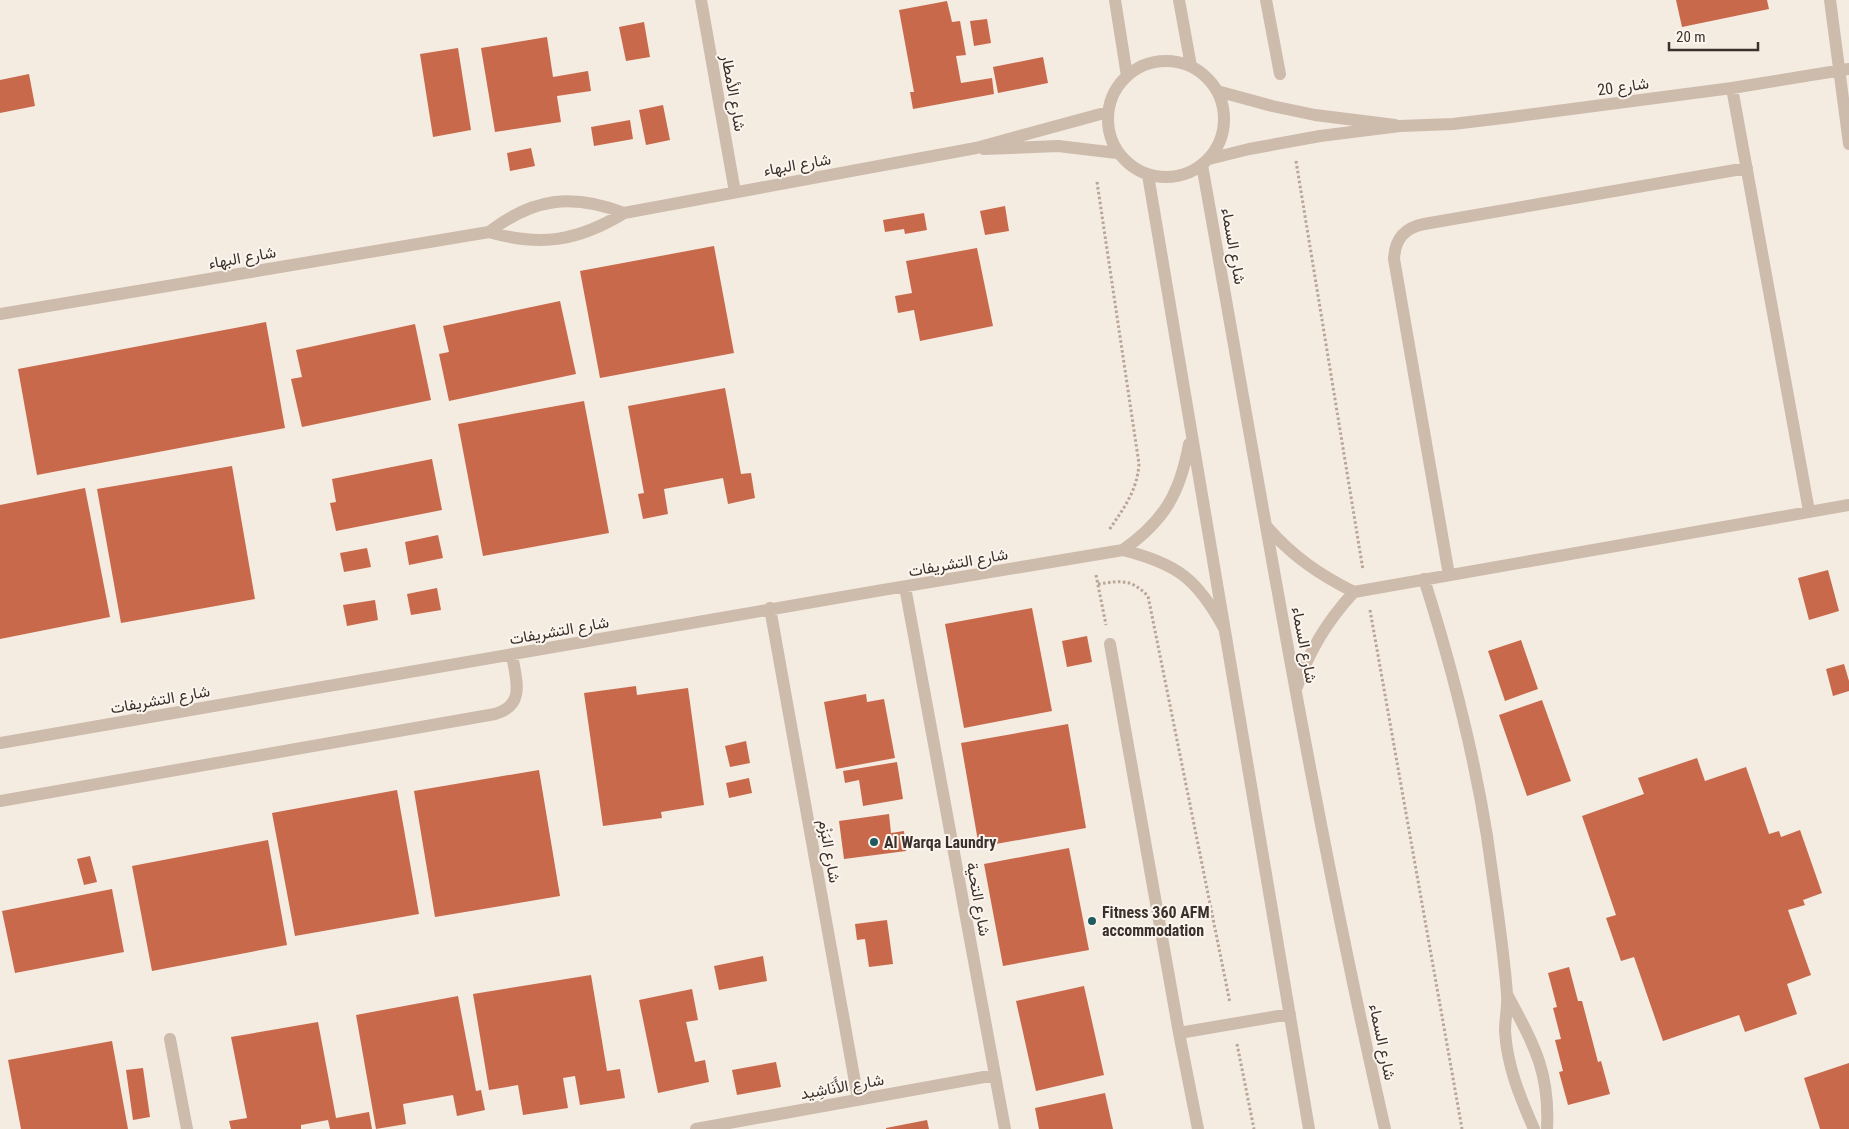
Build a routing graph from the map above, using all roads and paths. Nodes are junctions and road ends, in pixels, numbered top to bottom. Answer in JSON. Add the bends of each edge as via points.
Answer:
{"nodes":[{"id":1,"x":701,"y":0,"type":"edge"},
{"id":2,"x":1115,"y":0,"type":"edge"},
{"id":3,"x":1179,"y":0,"type":"edge"},
{"id":4,"x":1266,"y":0,"type":"edge"},
{"id":5,"x":1830,"y":0,"type":"edge"},
{"id":6,"x":1191,"y":66,"type":"junction"},
{"id":7,"x":1845,"y":69,"type":"edge"},
{"id":8,"x":1280,"y":74,"type":"dead end"},
{"id":9,"x":1127,"y":76,"type":"junction"},
{"id":10,"x":1732,"y":88,"type":"junction"},
{"id":11,"x":1217,"y":91,"type":"junction"},
{"id":12,"x":1108,"y":112,"type":"junction"},
{"id":13,"x":1400,"y":126,"type":"junction"},
{"id":14,"x":1849,"y":144,"type":"edge"},
{"id":15,"x":976,"y":148,"type":"junction"},
{"id":16,"x":1117,"y":153,"type":"junction"},
{"id":17,"x":1295,"y":157,"type":"dead end"},
{"id":18,"x":1206,"y":162,"type":"junction"},
{"id":19,"x":1747,"y":168,"type":"junction"},
{"id":20,"x":1148,"y":175,"type":"junction"},
{"id":21,"x":1097,"y":182,"type":"dead end"},
{"id":22,"x":735,"y":192,"type":"junction"},
{"id":23,"x":624,"y":213,"type":"junction"},
{"id":24,"x":489,"y":232,"type":"junction"},
{"id":25,"x":0,"y":314,"type":"edge"},
{"id":26,"x":1191,"y":434,"type":"junction"},
{"id":27,"x":1849,"y":505,"type":"edge"},
{"id":28,"x":1809,"y":511,"type":"junction"},
{"id":29,"x":1266,"y":526,"type":"junction"},
{"id":30,"x":1123,"y":550,"type":"junction"},
{"id":31,"x":1092,"y":555,"type":"junction"},
{"id":32,"x":1449,"y":575,"type":"junction"},
{"id":33,"x":1424,"y":579,"type":"junction"},
{"id":34,"x":1098,"y":584,"type":"junction"},
{"id":35,"x":905,"y":587,"type":"junction"},
{"id":36,"x":1360,"y":591,"type":"junction"},
{"id":37,"x":770,"y":608,"type":"junction"},
{"id":38,"x":1224,"y":628,"type":"junction"},
{"id":39,"x":1110,"y":644,"type":"joint"},
{"id":40,"x":512,"y":655,"type":"junction"},
{"id":41,"x":1297,"y":689,"type":"junction"},
{"id":42,"x":0,"y":743,"type":"edge"},
{"id":43,"x":0,"y":801,"type":"edge"},
{"id":44,"x":1508,"y":996,"type":"junction"},
{"id":45,"x":1290,"y":1014,"type":"junction"},
{"id":46,"x":1234,"y":1024,"type":"junction"},
{"id":47,"x":1179,"y":1034,"type":"junction"},
{"id":48,"x":170,"y":1040,"type":"dead end"},
{"id":49,"x":995,"y":1075,"type":"junction"},
{"id":50,"x":858,"y":1099,"type":"junction"},
{"id":51,"x":188,"y":1129,"type":"edge"},
{"id":52,"x":696,"y":1129,"type":"edge"},
{"id":53,"x":1006,"y":1129,"type":"edge"},
{"id":54,"x":1198,"y":1129,"type":"edge"},
{"id":55,"x":1254,"y":1129,"type":"edge"},
{"id":56,"x":1309,"y":1129,"type":"edge"},
{"id":57,"x":1385,"y":1129,"type":"edge"},
{"id":58,"x":1462,"y":1129,"type":"edge"},
{"id":59,"x":1534,"y":1129,"type":"edge"},
{"id":60,"x":1547,"y":1129,"type":"edge"}],
"edges":[{"from":1,"to":22,"type":"street","name":"شارع الأمطار"},
{"from":2,"to":9,"type":"street"},
{"from":3,"to":6,"type":"street"},
{"from":4,"to":8,"type":"street"},
{"from":5,"to":7,"type":"street"},
{"from":6,"to":9,"type":"street","via":[[1157,62],[1141,66]]},
{"from":6,"to":11,"type":"street","via":[[1201,72]]},
{"from":7,"to":10,"type":"street","name":"شارع 20"},
{"from":7,"to":14,"type":"street"},
{"from":9,"to":12,"type":"street","via":[[1114,92]]},
{"from":10,"to":13,"type":"street","name":"شارع 20","via":[[1453,124]]},
{"from":10,"to":19,"type":"street"},
{"from":11,"to":13,"type":"street","name":"شارع 20","via":[[1298,111]]},
{"from":11,"to":18,"type":"street","via":[[1225,119],[1218,147]]},
{"from":12,"to":15,"type":"street","name":"شارع البهاء"},
{"from":12,"to":16,"type":"street","via":[[1108,129]]},
{"from":13,"to":18,"type":"street","name":"شارع 20","via":[[1284,142]]},
{"from":15,"to":16,"type":"street","name":"شارع البهاء","via":[[1005,150],[1058,146]]},
{"from":15,"to":22,"type":"street","name":"شارع البهاء"},
{"from":16,"to":20,"type":"street","via":[[1126,163]]},
{"from":17,"to":36,"type":"path"},
{"from":18,"to":20,"type":"street","via":[[1186,174],[1167,178]]},
{"from":18,"to":29,"type":"street","name":"شارع السماء"},
{"from":19,"to":28,"type":"street"},
{"from":19,"to":32,"type":"street","via":[[1424,224],[1406,231],[1399,238],[1394,259]]},
{"from":20,"to":26,"type":"street"},
{"from":21,"to":31,"type":"path","via":[[1140,464],[1132,496]]},
{"from":22,"to":23,"type":"street","name":"شارع البهاء"},
{"from":23,"to":24,"type":"street","name":"شارع البهاء","via":[[582,234],[559,240],[520,240]]},
{"from":23,"to":24,"type":"street","name":"شارع البهاء","via":[[585,201],[543,204],[506,219]]},
{"from":24,"to":25,"type":"street","name":"شارع البهاء"},
{"from":26,"to":30,"type":"street","via":[[1180,483],[1170,504],[1156,522]]},
{"from":26,"to":38,"type":"street"},
{"from":27,"to":28,"type":"street"},
{"from":28,"to":32,"type":"street"},
{"from":29,"to":36,"type":"street","via":[[1296,557]]},
{"from":29,"to":41,"type":"street","name":"شارع السماء"},
{"from":30,"to":31,"type":"street","name":"شارع التشريفات"},
{"from":30,"to":38,"type":"street","name":"شارع التشريفات","via":[[1173,567],[1195,583]]},
{"from":31,"to":34,"type":"path"},
{"from":31,"to":35,"type":"street","name":"شارع التشريفات"},
{"from":32,"to":33,"type":"street"},
{"from":33,"to":36,"type":"street"},
{"from":33,"to":44,"type":"street","via":[[1446,651],[1475,771]]},
{"from":34,"to":39,"type":"path"},
{"from":34,"to":46,"type":"path","via":[[1122,580],[1137,585],[1148,596]]},
{"from":35,"to":37,"type":"street","name":"شارع التشريفات"},
{"from":35,"to":49,"type":"street","name":"شارع التحية"},
{"from":36,"to":41,"type":"street","via":[[1334,615],[1312,646]]},
{"from":36,"to":58,"type":"path"},
{"from":37,"to":40,"type":"street","name":"شارع التشريفات"},
{"from":37,"to":50,"type":"street","name":"شارع البَزْم"},
{"from":38,"to":45,"type":"street"},
{"from":39,"to":47,"type":"street"},
{"from":40,"to":42,"type":"street","name":"شارع التشريفات"},
{"from":40,"to":43,"type":"street","via":[[516,696],[509,708],[495,714]]},
{"from":41,"to":57,"type":"street","name":"شارع السماء","via":[[1361,1022]]},
{"from":44,"to":59,"type":"street","via":[[1505,1031],[1510,1065]]},
{"from":44,"to":60,"type":"street","via":[[1543,1069],[1548,1104]]},
{"from":45,"to":46,"type":"street"},
{"from":45,"to":56,"type":"street"},
{"from":46,"to":47,"type":"street"},
{"from":46,"to":55,"type":"path"},
{"from":47,"to":54,"type":"street"},
{"from":48,"to":51,"type":"street"},
{"from":49,"to":50,"type":"street","name":"شارع الأَنَاشِيد"},
{"from":49,"to":53,"type":"street","name":"شارع التحية"},
{"from":50,"to":52,"type":"street","name":"شارع الأَنَاشِيد"}]}
